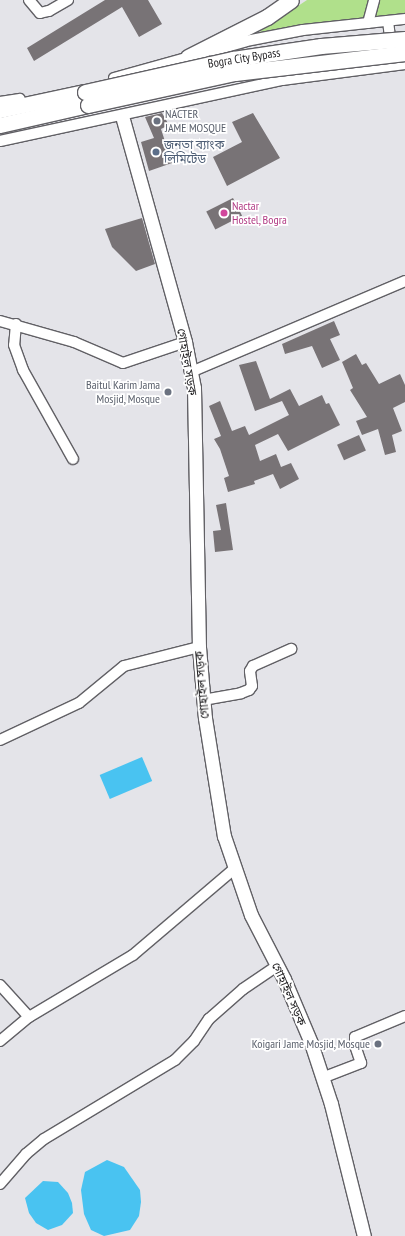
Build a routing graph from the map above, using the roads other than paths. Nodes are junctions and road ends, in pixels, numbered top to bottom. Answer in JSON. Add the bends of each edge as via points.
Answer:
{"nodes":[{"id":1,"x":29,"y":0,"type":"edge"},
{"id":2,"x":68,"y":0,"type":"edge"},
{"id":3,"x":291,"y":0,"type":"edge"},
{"id":4,"x":374,"y":0,"type":"edge"},
{"id":5,"x":405,"y":19,"type":"edge"},
{"id":6,"x":388,"y":21,"type":"junction"},
{"id":7,"x":368,"y":22,"type":"junction"},
{"id":8,"x":405,"y":39,"type":"edge"},
{"id":9,"x":405,"y":53,"type":"edge"},
{"id":10,"x":188,"y":57,"type":"junction"},
{"id":11,"x":405,"y":64,"type":"edge"},
{"id":12,"x":393,"y":66,"type":"junction"},
{"id":13,"x":87,"y":98,"type":"junction"},
{"id":14,"x":0,"y":102,"type":"edge"},
{"id":15,"x":0,"y":110,"type":"edge"},
{"id":16,"x":122,"y":116,"type":"junction"},
{"id":17,"x":0,"y":125,"type":"edge"},
{"id":18,"x":0,"y":141,"type":"edge"},
{"id":19,"x":405,"y":281,"type":"edge"},
{"id":20,"x":0,"y":321,"type":"edge"},
{"id":21,"x":16,"y":324,"type":"junction"},
{"id":22,"x":185,"y":342,"type":"junction"},
{"id":23,"x":191,"y":372,"type":"junction"},
{"id":24,"x":73,"y":459,"type":"dead end"},
{"id":25,"x":199,"y":647,"type":"junction"},
{"id":26,"x":291,"y":649,"type":"dead end"},
{"id":27,"x":204,"y":700,"type":"junction"},
{"id":28,"x":0,"y":740,"type":"edge"},
{"id":29,"x":233,"y":870,"type":"junction"},
{"id":30,"x":277,"y":966,"type":"junction"},
{"id":31,"x":0,"y":985,"type":"edge"},
{"id":32,"x":405,"y":1016,"type":"edge"},
{"id":33,"x":29,"y":1017,"type":"junction"},
{"id":34,"x":0,"y":1041,"type":"edge"},
{"id":35,"x":322,"y":1078,"type":"junction"},
{"id":36,"x":0,"y":1184,"type":"edge"},
{"id":37,"x":364,"y":1236,"type":"edge"}],
"edges":[{"from":1,"to":2,"type":"street","via":[[40,14],[49,12]]},
{"from":3,"to":10,"type":"highway","via":[[267,17]]},
{"from":4,"to":7,"type":"street"},
{"from":5,"to":6,"type":"street"},
{"from":6,"to":7,"type":"street"},
{"from":6,"to":12,"type":"street"},
{"from":7,"to":10,"type":"street","via":[[303,30]]},
{"from":8,"to":13,"type":"highway","name":"Bogra City Bypass","bridge":true,"via":[[321,46],[226,60]]},
{"from":9,"to":13,"type":"highway","name":"Bogra City Bypass","bridge":true,"via":[[235,72]]},
{"from":10,"to":14,"type":"street","via":[[123,76]]},
{"from":11,"to":12,"type":"street"},
{"from":12,"to":16,"type":"street","via":[[282,80]]},
{"from":13,"to":15,"type":"highway"},
{"from":13,"to":17,"type":"highway"},
{"from":16,"to":18,"type":"street"},
{"from":16,"to":22,"type":"main road","name":"গোহাইল সড়ক"},
{"from":19,"to":23,"type":"street"},
{"from":20,"to":21,"type":"street"},
{"from":21,"to":22,"type":"street","via":[[74,342],[123,363]]},
{"from":21,"to":24,"type":"street","via":[[14,345],[23,370]]},
{"from":22,"to":23,"type":"main road","name":"গোহাইল সড়ক"},
{"from":23,"to":25,"type":"main road","name":"গোহাইল সড়ক","via":[[196,437]]},
{"from":25,"to":27,"type":"main road","name":"গোহাইল সড়ক"},
{"from":25,"to":28,"type":"street","via":[[124,666],[79,703]]},
{"from":26,"to":27,"type":"street","via":[[253,666],[250,671],[252,686],[249,690],[241,694]]},
{"from":27,"to":29,"type":"main road","name":"গোহাইল সড়ক","via":[[224,836]]},
{"from":29,"to":30,"type":"main road","name":"গোহাইল সড়ক","via":[[251,915]]},
{"from":29,"to":33,"type":"street","via":[[133,954]]},
{"from":30,"to":35,"type":"main road","name":"গোহাইল সড়ক","via":[[311,1043]]},
{"from":30,"to":36,"type":"street","via":[[243,989],[209,1019],[194,1041],[176,1060],[44,1139],[26,1154]]},
{"from":31,"to":33,"type":"street"},
{"from":32,"to":35,"type":"street","via":[[356,1037],[355,1046],[361,1063]]},
{"from":33,"to":34,"type":"street"},
{"from":35,"to":37,"type":"main road","name":"গোহাইল সড়ক"}]}
